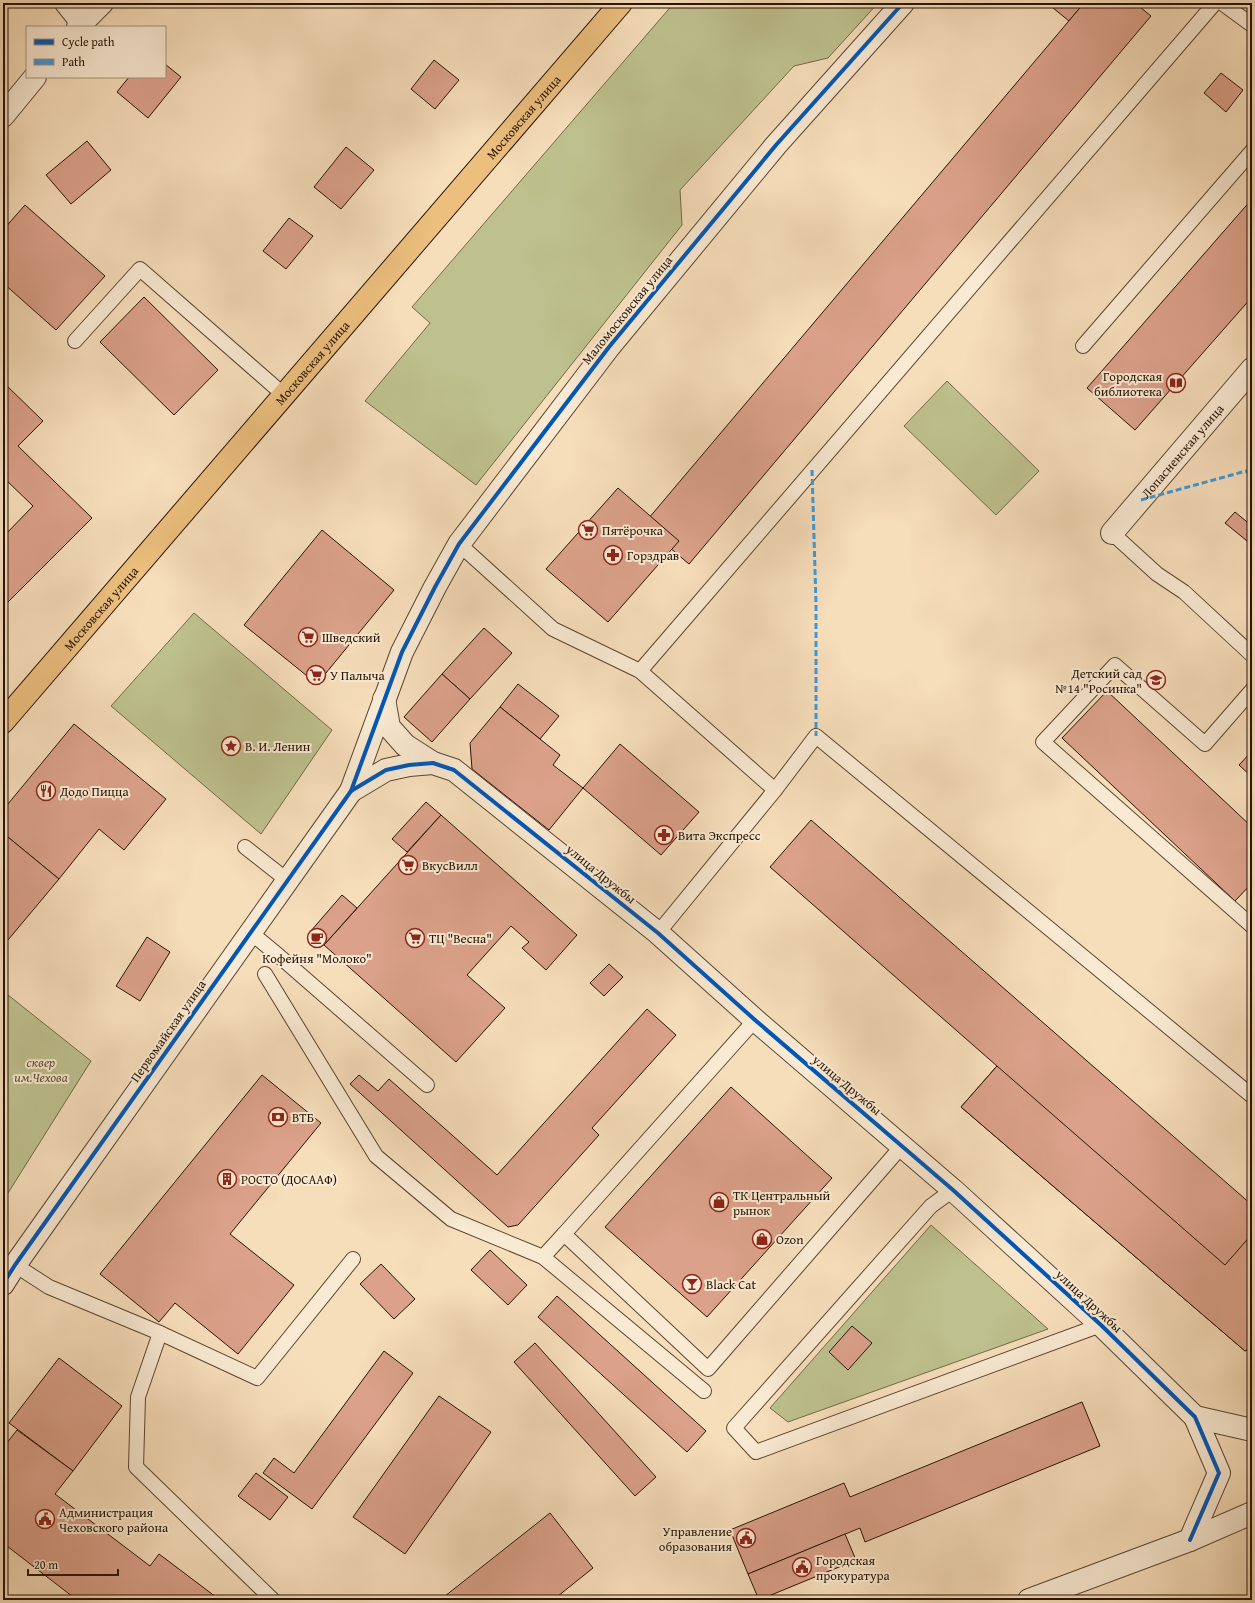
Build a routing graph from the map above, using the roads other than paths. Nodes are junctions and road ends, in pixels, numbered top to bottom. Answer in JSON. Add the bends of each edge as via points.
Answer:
{"nodes":[{"id":1,"x":66,"y":3,"type":"edge"},
{"id":2,"x":102,"y":3,"type":"edge"},
{"id":3,"x":621,"y":3,"type":"edge"},
{"id":4,"x":903,"y":3,"type":"edge"},
{"id":5,"x":1215,"y":3,"type":"edge"},
{"id":6,"x":1222,"y":3,"type":"edge"},
{"id":7,"x":80,"y":25,"type":"edge"},
{"id":8,"x":1252,"y":25,"type":"edge"},
{"id":9,"x":34,"y":78,"type":"edge"},
{"id":10,"x":3,"y":116,"type":"edge"},
{"id":11,"x":1252,"y":151,"type":"edge"},
{"id":12,"x":75,"y":341,"type":"dead end"},
{"id":13,"x":1083,"y":346,"type":"dead end"},
{"id":14,"x":1252,"y":368,"type":"edge"},
{"id":15,"x":284,"y":395,"type":"junction"},
{"id":16,"x":1112,"y":533,"type":"joint"},
{"id":17,"x":459,"y":544,"type":"junction"},
{"id":18,"x":1252,"y":655,"type":"edge"},
{"id":19,"x":640,"y":671,"type":"junction"},
{"id":20,"x":1252,"y":690,"type":"edge"},
{"id":21,"x":384,"y":699,"type":"junction"},
{"id":22,"x":3,"y":722,"type":"edge"},
{"id":23,"x":433,"y":763,"type":"junction"},
{"id":24,"x":775,"y":790,"type":"junction"},
{"id":25,"x":351,"y":791,"type":"junction"},
{"id":26,"x":245,"y":846,"type":"dead end"},
{"id":27,"x":287,"y":880,"type":"junction"},
{"id":28,"x":1252,"y":926,"type":"edge"},
{"id":29,"x":250,"y":932,"type":"junction"},
{"id":30,"x":658,"y":933,"type":"junction"},
{"id":31,"x":265,"y":974,"type":"dead end"},
{"id":32,"x":755,"y":1020,"type":"junction"},
{"id":33,"x":427,"y":1085,"type":"dead end"},
{"id":34,"x":1252,"y":1096,"type":"edge"},
{"id":35,"x":902,"y":1146,"type":"junction"},
{"id":36,"x":953,"y":1190,"type":"junction"},
{"id":37,"x":564,"y":1234,"type":"junction"},
{"id":38,"x":543,"y":1257,"type":"junction"},
{"id":39,"x":354,"y":1259,"type":"dead end"},
{"id":40,"x":15,"y":1265,"type":"junction"},
{"id":41,"x":3,"y":1284,"type":"edge"},
{"id":42,"x":1101,"y":1325,"type":"junction"},
{"id":43,"x":160,"y":1333,"type":"junction"},
{"id":44,"x":704,"y":1391,"type":"dead end"},
{"id":45,"x":1195,"y":1417,"type":"junction"},
{"id":46,"x":1252,"y":1430,"type":"edge"},
{"id":47,"x":1252,"y":1513,"type":"edge"},
{"id":48,"x":1190,"y":1540,"type":"junction"},
{"id":49,"x":273,"y":1600,"type":"edge"},
{"id":50,"x":1029,"y":1600,"type":"edge"}],
"edges":[{"from":1,"to":7,"type":"street"},
{"from":2,"to":7,"type":"street"},
{"from":3,"to":15,"type":"main road","name":"Московская улица"},
{"from":4,"to":17,"type":"street","name":"Маломосковская улица","via":[[776,145],[608,347]]},
{"from":5,"to":19,"type":"lane"},
{"from":6,"to":8,"type":"lane"},
{"from":9,"to":10,"type":"street"},
{"from":11,"to":13,"type":"lane"},
{"from":12,"to":15,"type":"lane","via":[[140,269]]},
{"from":14,"to":16,"type":"street","name":"Лопасненская улица"},
{"from":15,"to":22,"type":"main road","name":"Московская улица"},
{"from":16,"to":18,"type":"lane","via":[[1157,574],[1184,592]]},
{"from":17,"to":19,"type":"lane","via":[[553,629]]},
{"from":17,"to":21,"type":"street","name":"Маломосковская улица","via":[[402,652]]},
{"from":19,"to":24,"type":"lane"},
{"from":20,"to":28,"type":"lane","via":[[1205,744],[1115,665],[1043,742]]},
{"from":21,"to":23,"type":"street","via":[[389,727],[404,745]]},
{"from":21,"to":25,"type":"street"},
{"from":23,"to":25,"type":"street","name":"улица Дружбы","via":[[386,770]]},
{"from":23,"to":30,"type":"street","name":"улица Дружбы","via":[[454,770]]},
{"from":24,"to":30,"type":"lane"},
{"from":24,"to":34,"type":"lane","via":[[816,736]]},
{"from":25,"to":27,"type":"street","name":"Первомайская улица"},
{"from":26,"to":27,"type":"lane"},
{"from":27,"to":29,"type":"street","name":"Первомайская улица"},
{"from":29,"to":33,"type":"lane"},
{"from":29,"to":40,"type":"street","name":"Первомайская улица"},
{"from":30,"to":32,"type":"street","name":"улица Дружбы"},
{"from":31,"to":38,"type":"lane","via":[[376,1156],[451,1219]]},
{"from":32,"to":35,"type":"street","name":"улица Дружбы"},
{"from":32,"to":37,"type":"lane"},
{"from":35,"to":36,"type":"street","name":"улица Дружбы"},
{"from":35,"to":37,"type":"lane","via":[[708,1369]]},
{"from":36,"to":42,"type":"street","name":"улица Дружбы"},
{"from":36,"to":42,"type":"lane","via":[[931,1206],[734,1428],[756,1452]]},
{"from":37,"to":38,"type":"lane"},
{"from":38,"to":44,"type":"lane"},
{"from":39,"to":43,"type":"lane","via":[[257,1378]]},
{"from":40,"to":41,"type":"street","name":"Первомайская улица"},
{"from":40,"to":43,"type":"lane","via":[[49,1286]]},
{"from":42,"to":45,"type":"street","name":"улица Дружбы"},
{"from":43,"to":49,"type":"lane","via":[[138,1396],[136,1467]]},
{"from":45,"to":46,"type":"street"},
{"from":45,"to":48,"type":"street","name":"улица Дружбы","via":[[1219,1474]]},
{"from":47,"to":48,"type":"street"},
{"from":48,"to":50,"type":"street"}]}
